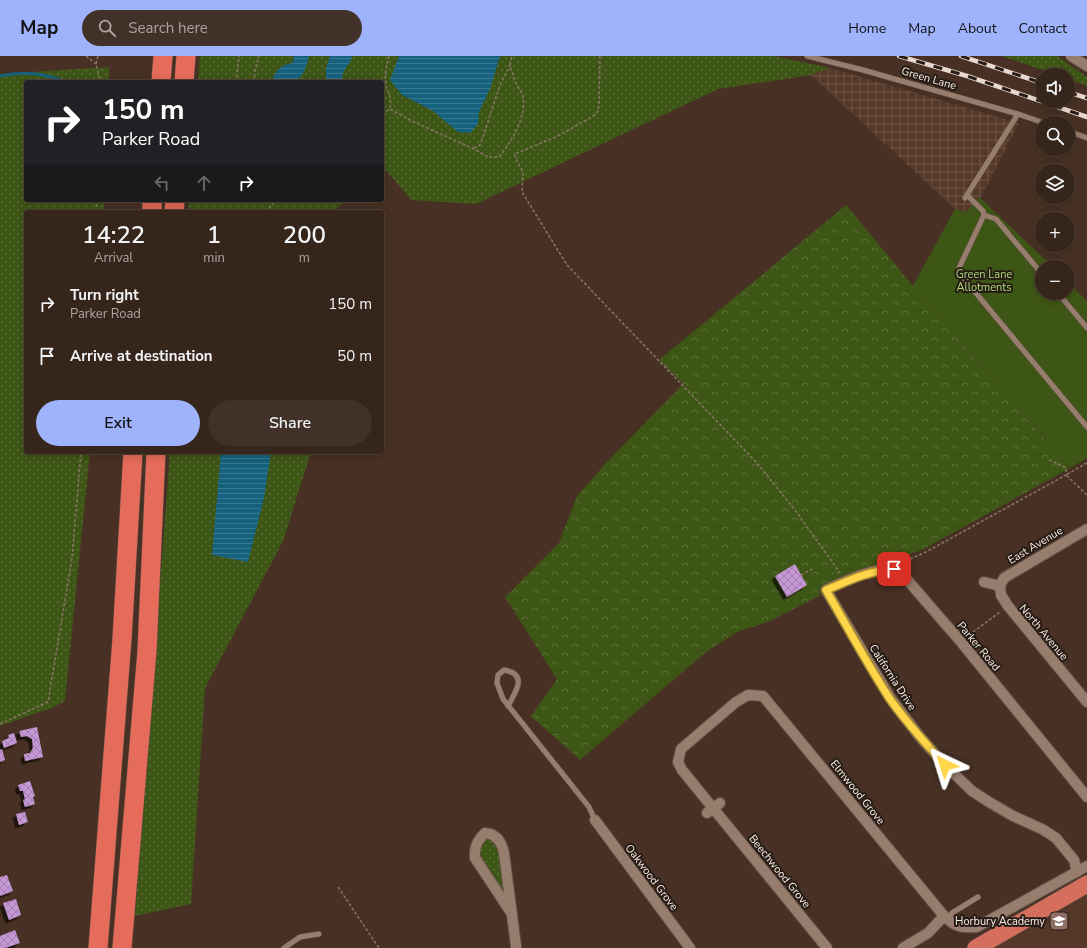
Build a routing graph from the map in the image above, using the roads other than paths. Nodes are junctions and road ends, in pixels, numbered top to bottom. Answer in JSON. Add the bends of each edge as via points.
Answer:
{"nodes":[{"id":1,"x":163,"y":56,"type":"edge"},
{"id":2,"x":186,"y":56,"type":"edge"},
{"id":3,"x":807,"y":56,"type":"edge"},
{"id":4,"x":1071,"y":56,"type":"edge"},
{"id":5,"x":1087,"y":66,"type":"edge"},
{"id":6,"x":161,"y":80,"type":"edge"},
{"id":7,"x":184,"y":80,"type":"edge"},
{"id":8,"x":1018,"y":114,"type":"junction"},
{"id":9,"x":1035,"y":120,"type":"edge"},
{"id":10,"x":1075,"y":134,"type":"edge"},
{"id":11,"x":1087,"y":138,"type":"edge"},
{"id":12,"x":984,"y":215,"type":"junction"},
{"id":13,"x":1035,"y":266,"type":"edge"},
{"id":14,"x":1064,"y":300,"type":"edge"},
{"id":15,"x":1087,"y":328,"type":"edge"},
{"id":16,"x":1087,"y":427,"type":"edge"},
{"id":17,"x":133,"y":454,"type":"edge"},
{"id":18,"x":156,"y":454,"type":"edge"},
{"id":19,"x":1087,"y":529,"type":"edge"},
{"id":20,"x":984,"y":582,"type":"dead end"},
{"id":21,"x":1000,"y":586,"type":"junction"},
{"id":22,"x":826,"y":590,"type":"joint"},
{"id":23,"x":748,"y":695,"type":"joint"},
{"id":24,"x":1087,"y":702,"type":"edge"},
{"id":25,"x":508,"y":706,"type":"junction"},
{"id":26,"x":1087,"y":797,"type":"edge"},
{"id":27,"x":595,"y":820,"type":"joint"},
{"id":28,"x":1087,"y":866,"type":"edge"},
{"id":29,"x":1082,"y":878,"type":"edge"},
{"id":30,"x":978,"y":897,"type":"dead end"},
{"id":31,"x":512,"y":914,"type":"junction"},
{"id":32,"x":946,"y":918,"type":"junction"},
{"id":33,"x":319,"y":934,"type":"dead end"},
{"id":34,"x":98,"y":948,"type":"edge"},
{"id":35,"x":122,"y":948,"type":"edge"},
{"id":36,"x":284,"y":948,"type":"edge"},
{"id":37,"x":516,"y":948,"type":"edge"},
{"id":38,"x":690,"y":948,"type":"edge"},
{"id":39,"x":827,"y":948,"type":"edge"},
{"id":40,"x":903,"y":948,"type":"edge"},
{"id":41,"x":976,"y":948,"type":"edge"}],
"edges":[{"from":1,"to":6,"type":"highway"},
{"from":2,"to":7,"type":"highway"},
{"from":3,"to":8,"type":"lane","name":"Green Lane"},
{"from":4,"to":5,"type":"street"},
{"from":8,"to":9,"type":"lane","name":"Green Lane"},
{"from":8,"to":12,"type":"lane","via":[[966,196]]},
{"from":10,"to":11,"type":"lane"},
{"from":12,"to":13,"type":"lane","via":[[996,220]]},
{"from":12,"to":16,"type":"lane","via":[[959,268],[961,275]]},
{"from":14,"to":15,"type":"lane"},
{"from":17,"to":34,"type":"highway","via":[[122,639]]},
{"from":18,"to":35,"type":"highway","via":[[147,651]]},
{"from":19,"to":21,"type":"street","name":"East Avenue","via":[[1004,578]]},
{"from":20,"to":21,"type":"street"},
{"from":21,"to":24,"type":"street","name":"North Avenue","via":[[1001,595],[1008,606]]},
{"from":22,"to":26,"type":"street","name":"Parker Road","via":[[876,571],[894,569],[902,575],[961,642]]},
{"from":22,"to":29,"type":"street","name":"California Drive","via":[[874,674],[920,737],[972,791],[1056,838],[1074,860]]},
{"from":23,"to":32,"type":"street","name":"Elmwood Grove","via":[[763,696]]},
{"from":23,"to":39,"type":"street","name":"Beechwood Grove","via":[[736,702],[681,749],[678,762]]},
{"from":25,"to":25,"type":"lane","via":[[498,683],[498,675],[504,670],[516,676],[519,685]]},
{"from":25,"to":27,"type":"lane","via":[[589,807]]},
{"from":27,"to":38,"type":"street","name":"Oakwood Grove"},
{"from":28,"to":29,"type":"street"},
{"from":29,"to":32,"type":"street","via":[[977,927],[964,928],[952,924]]},
{"from":29,"to":41,"type":"highway"},
{"from":30,"to":32,"type":"lane"},
{"from":31,"to":31,"type":"street","via":[[475,858],[474,848],[485,833],[492,834],[502,846]]},
{"from":31,"to":37,"type":"street"},
{"from":32,"to":40,"type":"street","via":[[928,933]]},
{"from":33,"to":36,"type":"lane","via":[[300,938]]}]}
